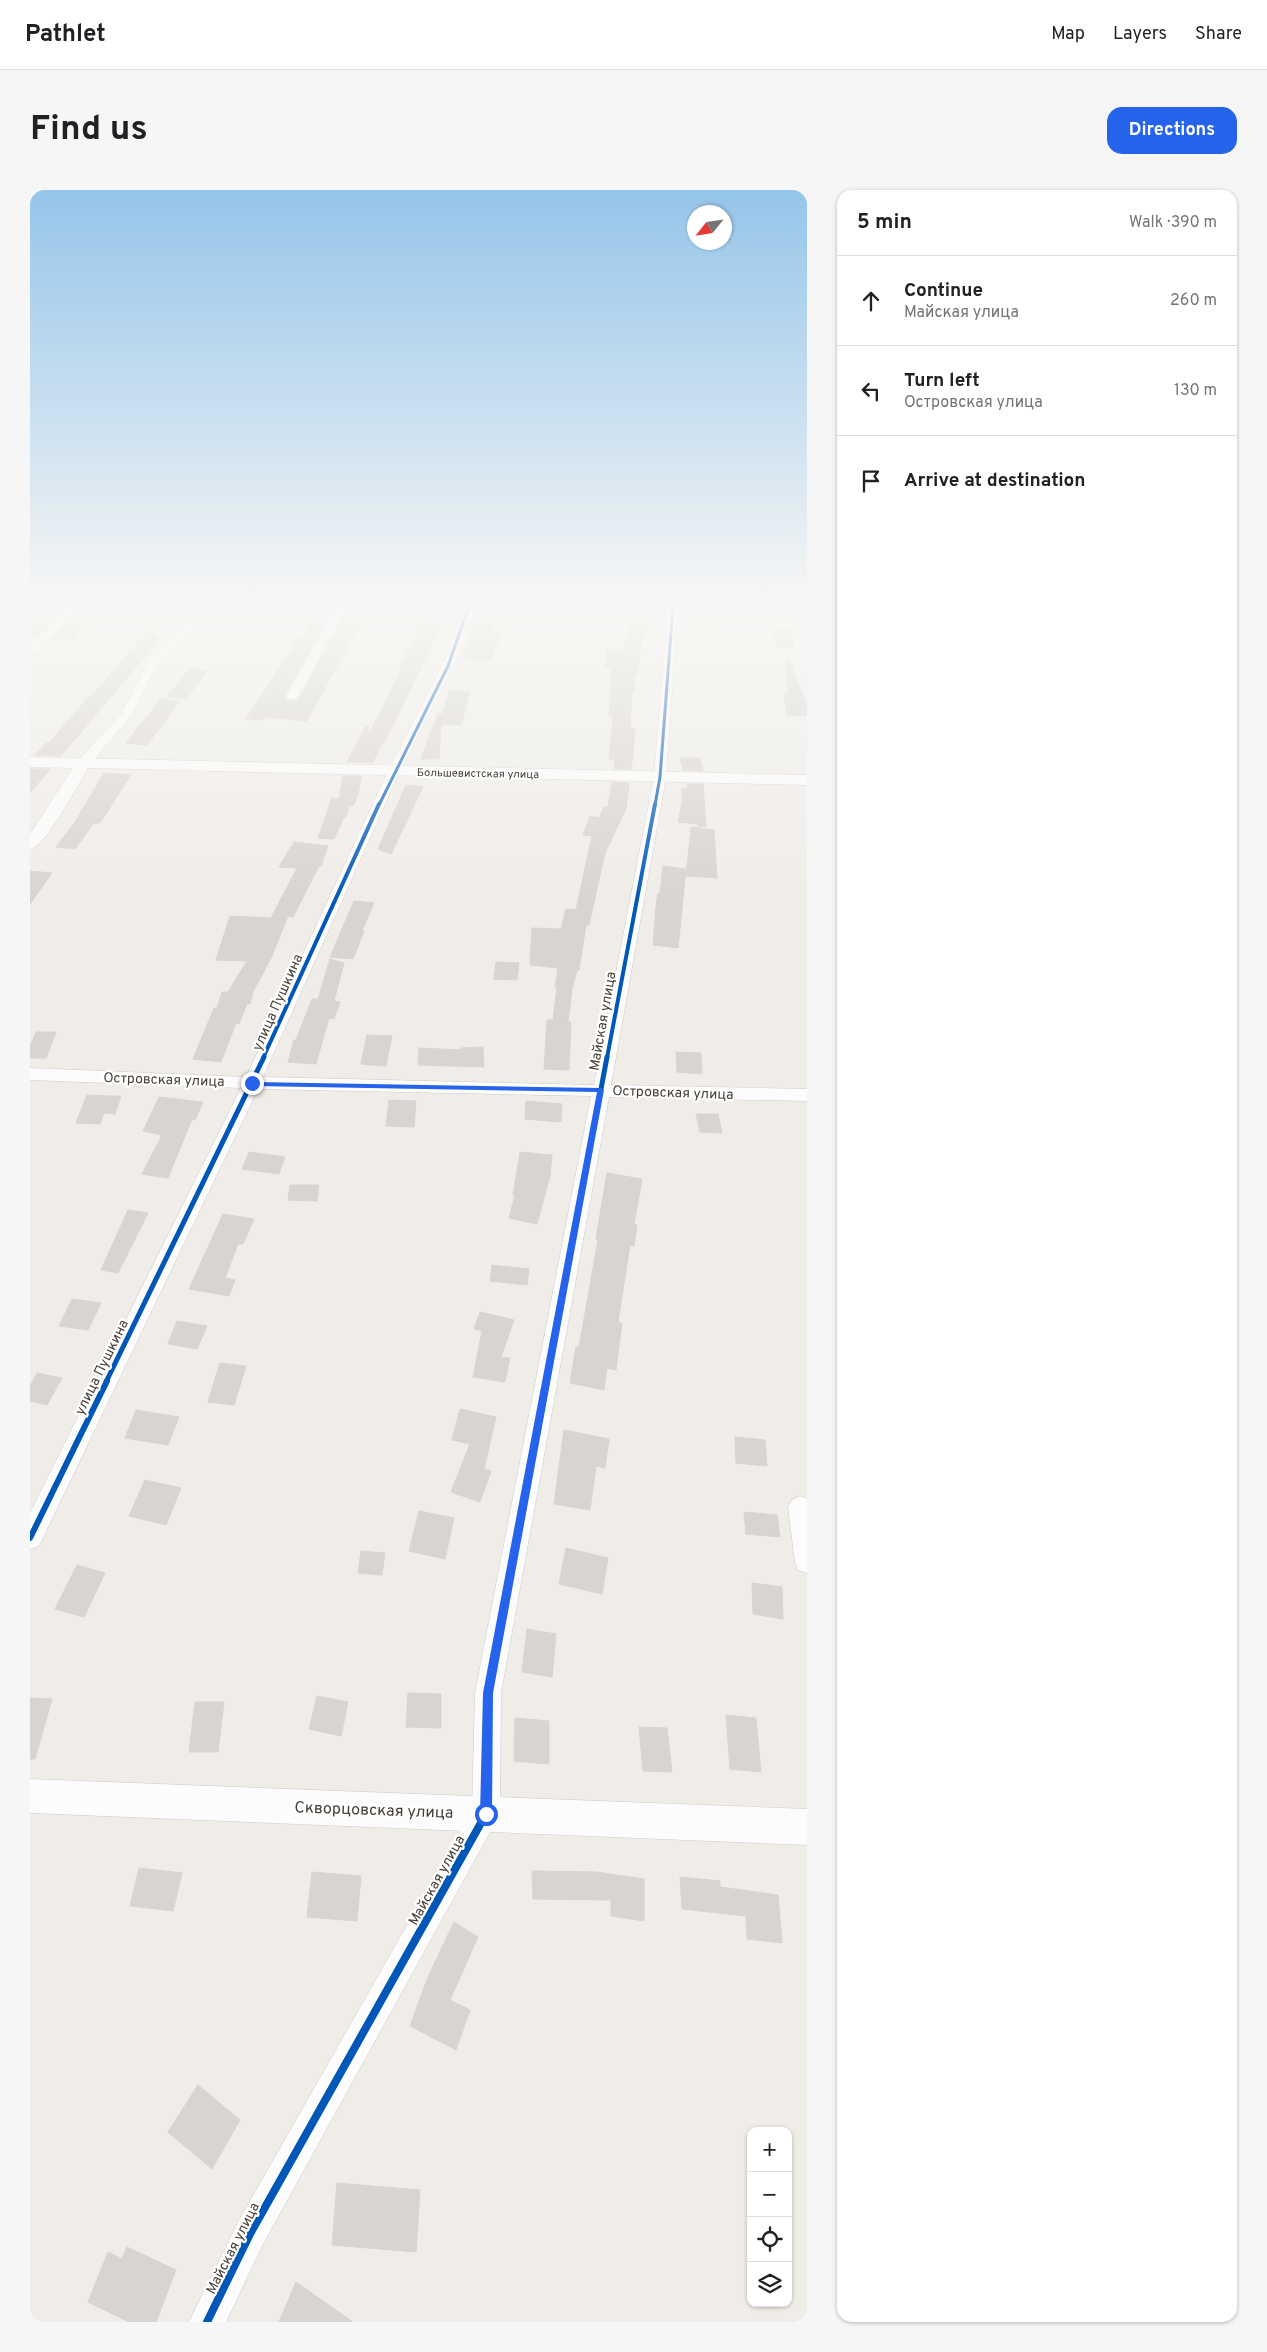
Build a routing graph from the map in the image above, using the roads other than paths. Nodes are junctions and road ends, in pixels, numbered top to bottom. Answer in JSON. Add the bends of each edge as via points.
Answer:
{"nodes":[{"id":1,"x":131,"y":705,"type":"edge"},
{"id":2,"x":428,"y":705,"type":"edge"},
{"id":3,"x":665,"y":705,"type":"edge"},
{"id":4,"x":30,"y":762,"type":"edge"},
{"id":5,"x":83,"y":764,"type":"junction"},
{"id":6,"x":394,"y":771,"type":"junction"},
{"id":7,"x":660,"y":777,"type":"junction"},
{"id":8,"x":807,"y":780,"type":"edge"},
{"id":9,"x":30,"y":845,"type":"edge"},
{"id":10,"x":30,"y":1074,"type":"edge"},
{"id":11,"x":252,"y":1083,"type":"junction"},
{"id":12,"x":601,"y":1090,"type":"junction"},
{"id":13,"x":807,"y":1095,"type":"edge"},
{"id":14,"x":800,"y":1507,"type":"dead end"},
{"id":15,"x":30,"y":1538,"type":"edge"},
{"id":16,"x":807,"y":1562,"type":"edge"},
{"id":17,"x":30,"y":1796,"type":"edge"},
{"id":18,"x":486,"y":1814,"type":"junction"},
{"id":19,"x":807,"y":1827,"type":"edge"},
{"id":20,"x":207,"y":2322,"type":"edge"}],
"edges":[{"from":1,"to":5,"type":"street"},
{"from":2,"to":6,"type":"street","name":"улица Пушкина"},
{"from":3,"to":7,"type":"street","name":"Майская улица"},
{"from":4,"to":5,"type":"street","name":"Большевистская улица"},
{"from":5,"to":6,"type":"street","name":"Большевистская улица"},
{"from":5,"to":9,"type":"street"},
{"from":6,"to":7,"type":"street","name":"Большевистская улица"},
{"from":6,"to":11,"type":"street","name":"улица Пушкина"},
{"from":7,"to":8,"type":"street","name":"Большевистская улица"},
{"from":7,"to":12,"type":"street","name":"Майская улица"},
{"from":10,"to":11,"type":"street","name":"Островская улица"},
{"from":11,"to":12,"type":"street","name":"Островская улица"},
{"from":11,"to":15,"type":"street","name":"улица Пушкина"},
{"from":12,"to":13,"type":"street","name":"Островская улица"},
{"from":12,"to":18,"type":"street","name":"Майская улица","via":[[488,1693]]},
{"from":14,"to":16,"type":"street"},
{"from":17,"to":18,"type":"street","name":"Скворцовская улица"},
{"from":18,"to":19,"type":"street","name":"Скворцовская улица"},
{"from":18,"to":20,"type":"street","name":"Майская улица","via":[[250,2234]]}]}
